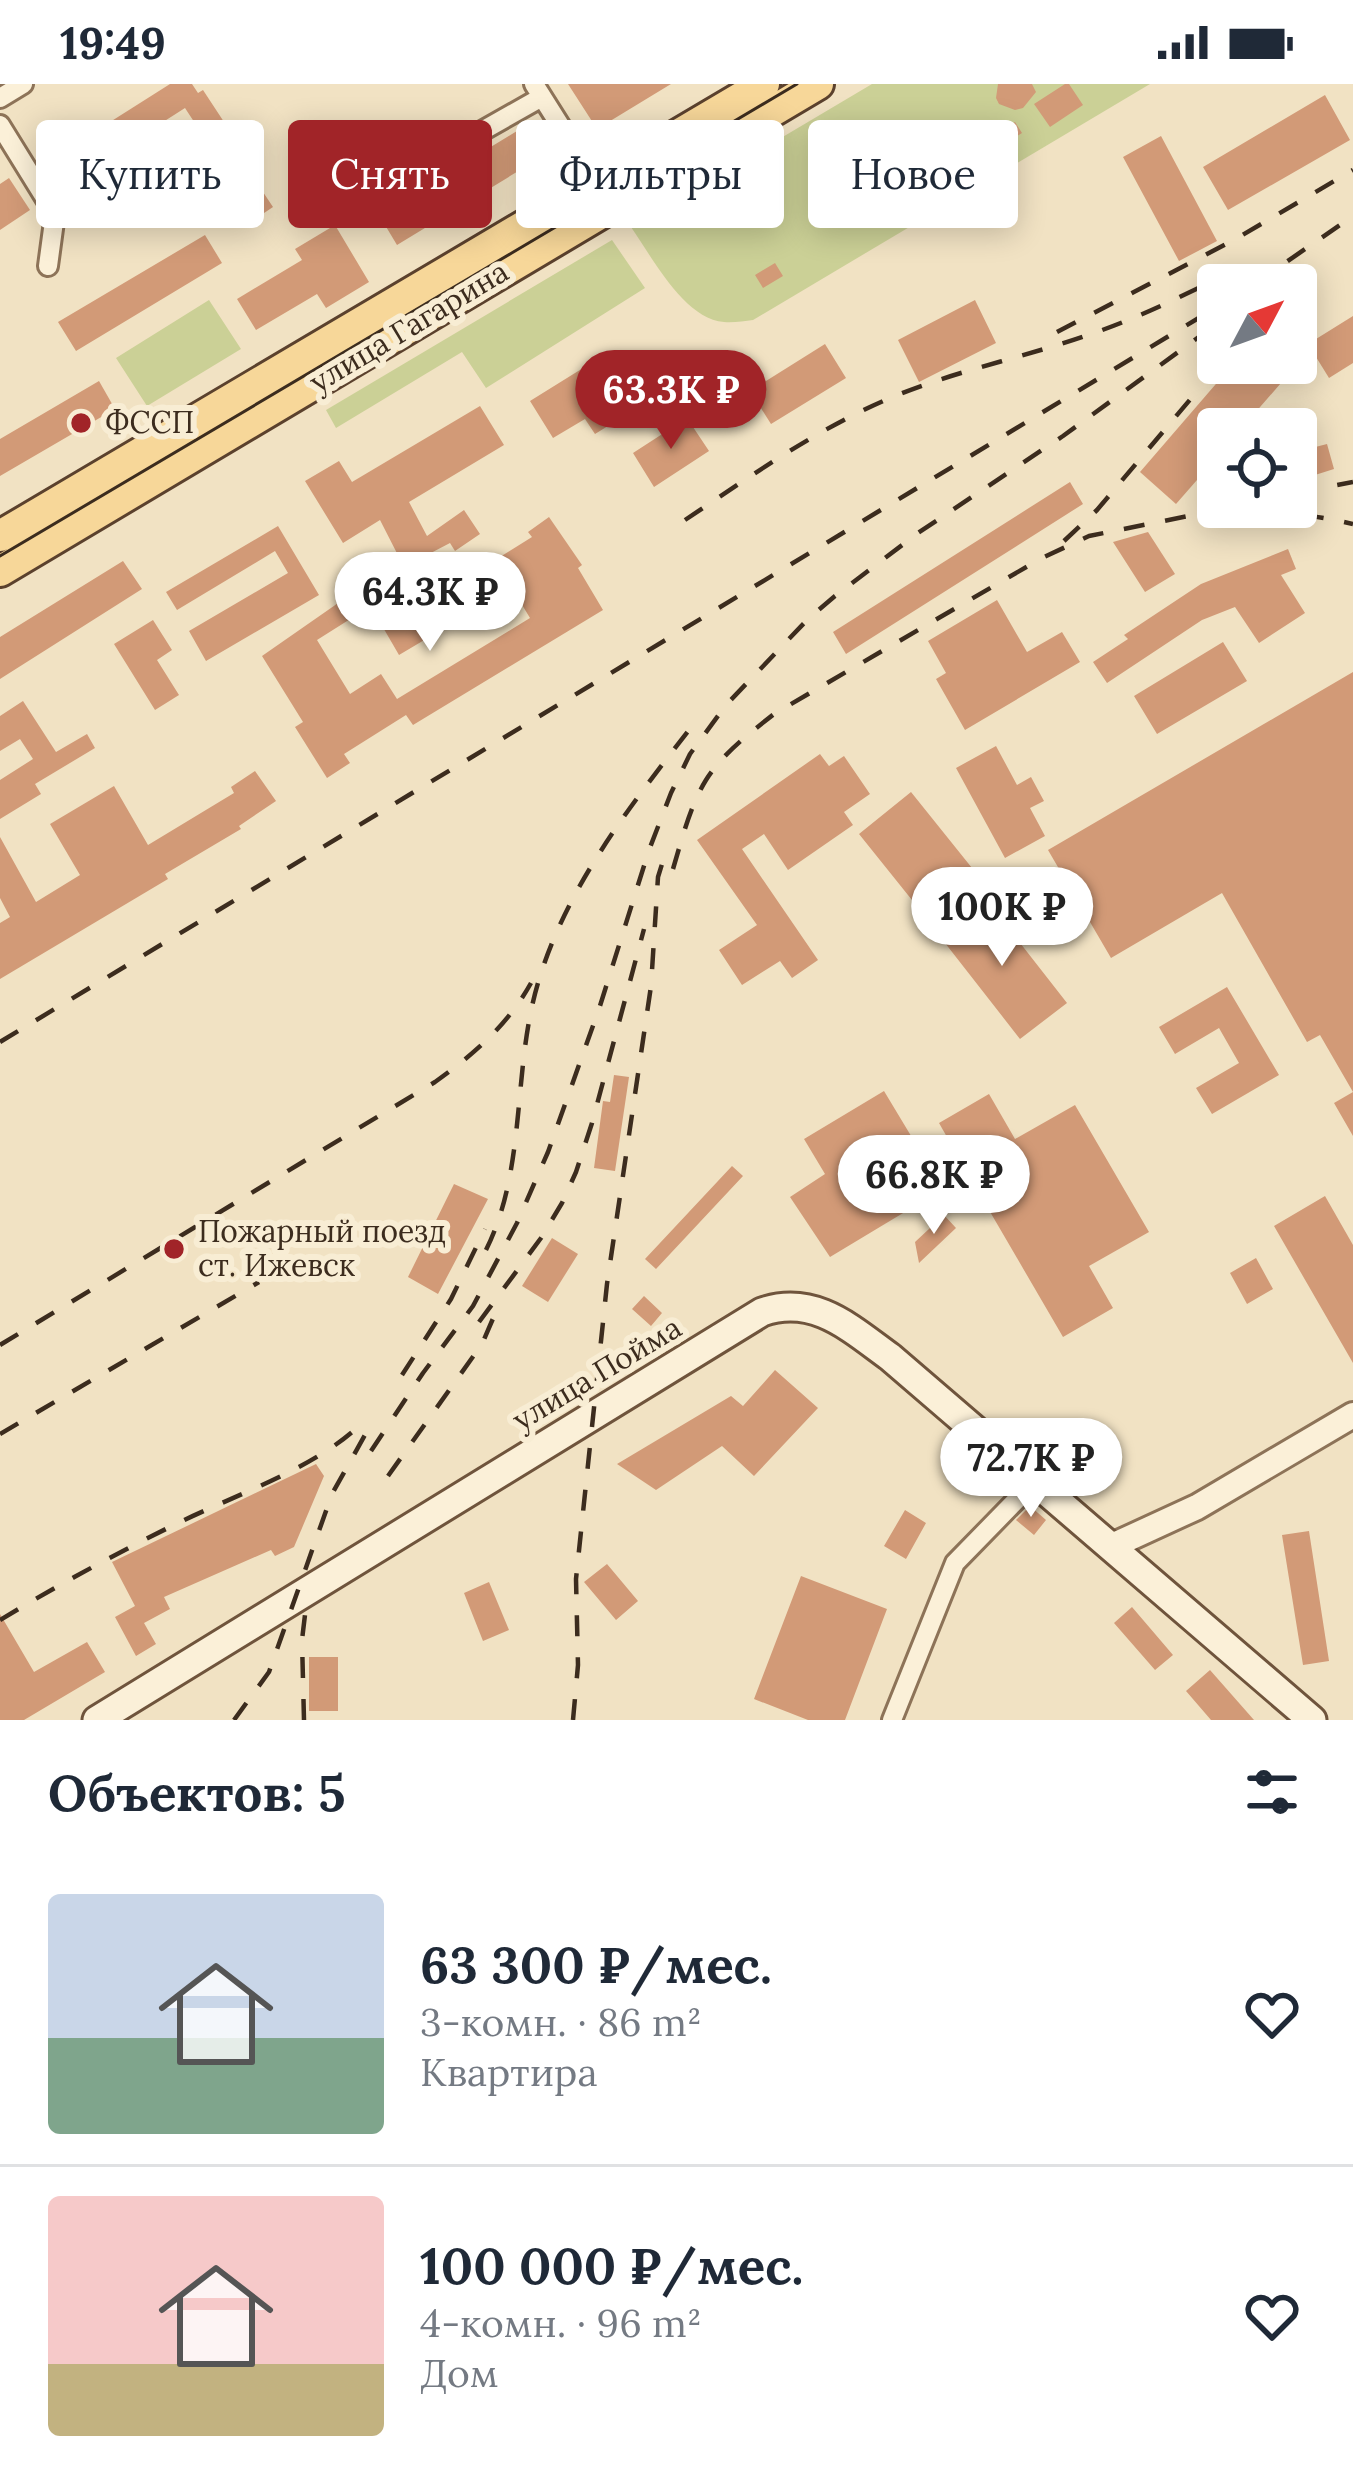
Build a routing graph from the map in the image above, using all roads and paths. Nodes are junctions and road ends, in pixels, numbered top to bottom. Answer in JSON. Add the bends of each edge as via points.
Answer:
{"nodes":[{"id":1,"x":23,"y":84,"type":"edge"},
{"id":2,"x":818,"y":84,"type":"edge"},
{"id":3,"x":536,"y":87,"type":"edge"},
{"id":4,"x":752,"y":87,"type":"edge"},
{"id":5,"x":0,"y":98,"type":"edge"},
{"id":6,"x":484,"y":120,"type":"edge"},
{"id":7,"x":557,"y":120,"type":"edge"},
{"id":8,"x":707,"y":120,"type":"edge"},
{"id":9,"x":749,"y":120,"type":"edge"},
{"id":10,"x":0,"y":124,"type":"edge"},
{"id":11,"x":547,"y":228,"type":"edge"},
{"id":12,"x":552,"y":228,"type":"edge"},
{"id":13,"x":48,"y":266,"type":"dead end"},
{"id":14,"x":0,"y":536,"type":"edge"},
{"id":15,"x":0,"y":571,"type":"edge"},
{"id":16,"x":1353,"y":1415,"type":"edge"},
{"id":17,"x":1035,"y":1480,"type":"junction"},
{"id":18,"x":1112,"y":1546,"type":"junction"},
{"id":19,"x":97,"y":1720,"type":"edge"},
{"id":20,"x":892,"y":1720,"type":"edge"},
{"id":21,"x":1312,"y":1720,"type":"edge"}],
"edges":[{"from":1,"to":5,"type":"street"},
{"from":2,"to":9,"type":"main road","name":"улица Гагарина"},
{"from":3,"to":6,"type":"street"},
{"from":3,"to":7,"type":"street"},
{"from":4,"to":8,"type":"main road","name":"улица Гагарина"},
{"from":10,"to":13,"type":"street","via":[[55,214]]},
{"from":11,"to":14,"type":"main road","name":"улица Гагарина"},
{"from":12,"to":15,"type":"main road","name":"улица Гагарина"},
{"from":16,"to":18,"type":"street","via":[[1197,1507]]},
{"from":17,"to":18,"type":"main road","name":"улица Пойма"},
{"from":17,"to":19,"type":"main road","name":"улица Пойма","via":[[862,1336],[813,1309],[780,1306]]},
{"from":17,"to":20,"type":"street","via":[[955,1563]]},
{"from":18,"to":21,"type":"main road","name":"улица Пойма"}]}
